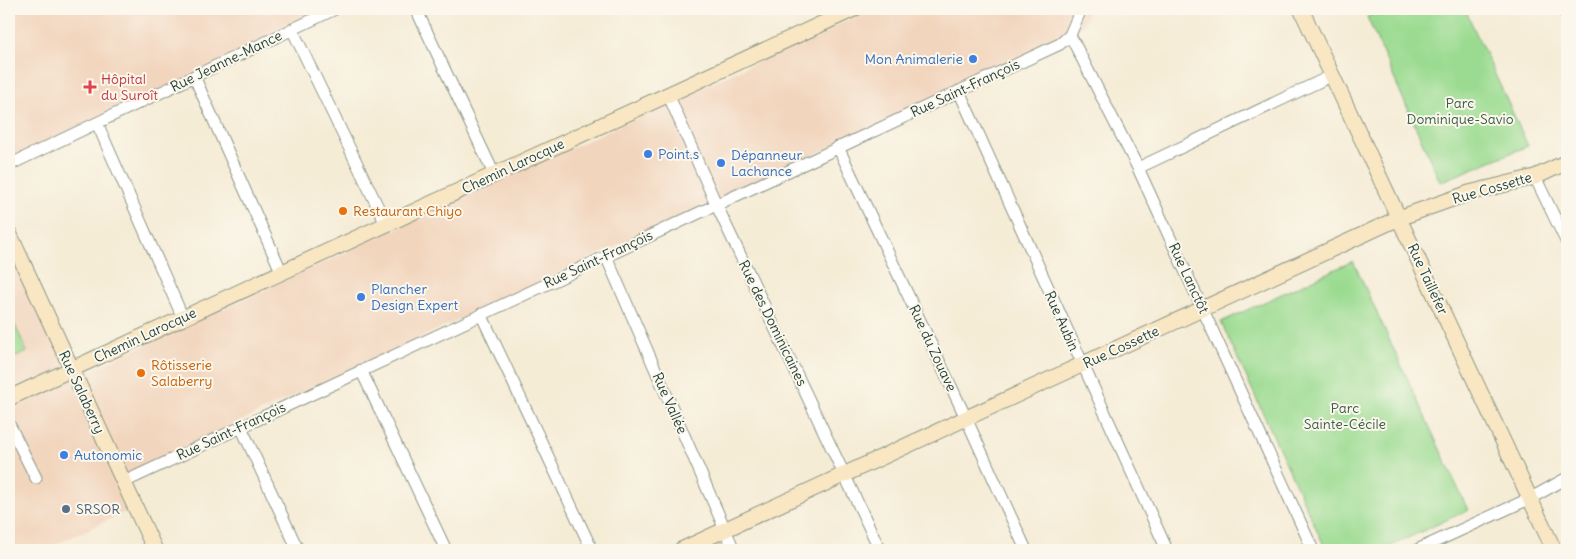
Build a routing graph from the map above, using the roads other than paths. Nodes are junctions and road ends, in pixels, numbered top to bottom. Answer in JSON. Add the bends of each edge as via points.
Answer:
{"nodes":[{"id":1,"x":335,"y":9,"type":"edge"},
{"id":2,"x":416,"y":9,"type":"edge"},
{"id":3,"x":854,"y":9,"type":"edge"},
{"id":4,"x":1081,"y":9,"type":"edge"},
{"id":5,"x":1301,"y":9,"type":"edge"},
{"id":6,"x":1564,"y":9,"type":"edge"},
{"id":7,"x":1567,"y":17,"type":"edge"},
{"id":8,"x":292,"y":29,"type":"junction"},
{"id":9,"x":1070,"y":35,"type":"junction"},
{"id":10,"x":194,"y":76,"type":"junction"},
{"id":11,"x":1333,"y":76,"type":"junction"},
{"id":12,"x":959,"y":91,"type":"junction"},
{"id":13,"x":668,"y":94,"type":"junction"},
{"id":14,"x":97,"y":123,"type":"junction"},
{"id":15,"x":838,"y":147,"type":"junction"},
{"id":16,"x":1567,"y":162,"type":"edge"},
{"id":17,"x":9,"y":165,"type":"edge"},
{"id":18,"x":1138,"y":168,"type":"junction"},
{"id":19,"x":494,"y":174,"type":"junction"},
{"id":20,"x":1534,"y":177,"type":"junction"},
{"id":21,"x":716,"y":204,"type":"junction"},
{"id":22,"x":1399,"y":218,"type":"junction"},
{"id":23,"x":386,"y":224,"type":"junction"},
{"id":24,"x":9,"y":233,"type":"edge"},
{"id":25,"x":1567,"y":244,"type":"edge"},
{"id":26,"x":606,"y":256,"type":"junction"},
{"id":27,"x":282,"y":273,"type":"junction"},
{"id":28,"x":1203,"y":309,"type":"junction"},
{"id":29,"x":481,"y":314,"type":"junction"},
{"id":30,"x":183,"y":318,"type":"junction"},
{"id":31,"x":1082,"y":365,"type":"junction"},
{"id":32,"x":71,"y":370,"type":"junction"},
{"id":33,"x":362,"y":370,"type":"junction"},
{"id":34,"x":9,"y":398,"type":"edge"},
{"id":35,"x":966,"y":418,"type":"junction"},
{"id":36,"x":9,"y":424,"type":"edge"},
{"id":37,"x":241,"y":427,"type":"junction"},
{"id":38,"x":845,"y":474,"type":"junction"},
{"id":39,"x":36,"y":478,"type":"dead end"},
{"id":40,"x":1567,"y":478,"type":"edge"},
{"id":41,"x":124,"y":482,"type":"junction"},
{"id":42,"x":1531,"y":498,"type":"junction"},
{"id":43,"x":725,"y":530,"type":"junction"},
{"id":44,"x":155,"y":550,"type":"edge"},
{"id":45,"x":298,"y":550,"type":"edge"},
{"id":46,"x":446,"y":550,"type":"edge"},
{"id":47,"x":592,"y":550,"type":"edge"},
{"id":48,"x":680,"y":550,"type":"edge"},
{"id":49,"x":734,"y":550,"type":"edge"},
{"id":50,"x":880,"y":550,"type":"edge"},
{"id":51,"x":1026,"y":550,"type":"edge"},
{"id":52,"x":1167,"y":550,"type":"edge"},
{"id":53,"x":1313,"y":550,"type":"edge"},
{"id":54,"x":1417,"y":550,"type":"edge"},
{"id":55,"x":1554,"y":550,"type":"edge"}],
"edges":[{"from":1,"to":8,"type":"street","name":"Rue Jeanne-Mance"},
{"from":2,"to":19,"type":"street"},
{"from":3,"to":13,"type":"street","name":"Chemin Larocque"},
{"from":4,"to":9,"type":"street"},
{"from":5,"to":11,"type":"street","name":"Rue Taillefer"},
{"from":6,"to":7,"type":"street"},
{"from":8,"to":10,"type":"street","name":"Rue Jeanne-Mance"},
{"from":8,"to":23,"type":"street"},
{"from":9,"to":12,"type":"street","name":"Rue Saint-François","via":[[1060,44]]},
{"from":9,"to":18,"type":"street","name":"Rue Lanctôt"},
{"from":10,"to":14,"type":"street","name":"Rue Jeanne-Mance"},
{"from":10,"to":27,"type":"street"},
{"from":11,"to":18,"type":"street"},
{"from":11,"to":22,"type":"street","name":"Rue Taillefer"},
{"from":12,"to":15,"type":"street","name":"Rue Saint-François"},
{"from":12,"to":31,"type":"street","name":"Rue Aubin"},
{"from":13,"to":19,"type":"street","name":"Chemin Larocque"},
{"from":13,"to":21,"type":"street","name":"Rue des Dominicaines"},
{"from":14,"to":17,"type":"street","name":"Rue Jeanne-Mance"},
{"from":14,"to":30,"type":"street"},
{"from":15,"to":21,"type":"street","name":"Rue Saint-François"},
{"from":15,"to":35,"type":"street","name":"Rue du Zouave"},
{"from":16,"to":20,"type":"street","name":"Rue Cossette"},
{"from":18,"to":28,"type":"street","name":"Rue Lanctôt"},
{"from":19,"to":23,"type":"street","name":"Chemin Larocque"},
{"from":20,"to":22,"type":"street","name":"Rue Cossette","via":[[1468,193]]},
{"from":20,"to":25,"type":"street"},
{"from":21,"to":26,"type":"street","name":"Rue Saint-François"},
{"from":21,"to":38,"type":"street","name":"Rue des Dominicaines"},
{"from":22,"to":28,"type":"street","name":"Rue Cossette"},
{"from":22,"to":42,"type":"street","name":"Rue Taillefer"},
{"from":23,"to":27,"type":"street","name":"Chemin Larocque"},
{"from":24,"to":32,"type":"street","name":"Rue Salaberry"},
{"from":26,"to":29,"type":"street","name":"Rue Saint-François"},
{"from":26,"to":43,"type":"street","name":"Rue Vallée"},
{"from":27,"to":30,"type":"street","name":"Chemin Larocque"},
{"from":28,"to":31,"type":"street","name":"Rue Cossette"},
{"from":28,"to":53,"type":"street","name":"Rue Lanctôt"},
{"from":29,"to":33,"type":"street","name":"Rue Saint-François"},
{"from":29,"to":47,"type":"street"},
{"from":30,"to":32,"type":"street","name":"Chemin Larocque"},
{"from":31,"to":35,"type":"street","name":"Rue Cossette"},
{"from":31,"to":52,"type":"street","name":"Rue Aubin"},
{"from":32,"to":34,"type":"street","name":"Chemin Larocque"},
{"from":32,"to":41,"type":"street","name":"Rue Salaberry"},
{"from":33,"to":37,"type":"street","name":"Rue Saint-François"},
{"from":33,"to":46,"type":"street"},
{"from":35,"to":38,"type":"street","name":"Rue Cossette"},
{"from":35,"to":51,"type":"street","name":"Rue du Zouave"},
{"from":36,"to":39,"type":"street"},
{"from":37,"to":41,"type":"street","name":"Rue Saint-François"},
{"from":37,"to":45,"type":"street"},
{"from":38,"to":43,"type":"street","name":"Rue Cossette"},
{"from":38,"to":50,"type":"street","name":"Rue des Dominicaines"},
{"from":40,"to":42,"type":"street"},
{"from":41,"to":44,"type":"street","name":"Rue Salaberry"},
{"from":42,"to":54,"type":"street"},
{"from":42,"to":55,"type":"street","name":"Rue Taillefer"},
{"from":43,"to":48,"type":"street","name":"Rue Cossette"},
{"from":43,"to":49,"type":"street","name":"Rue Vallée"}]}
